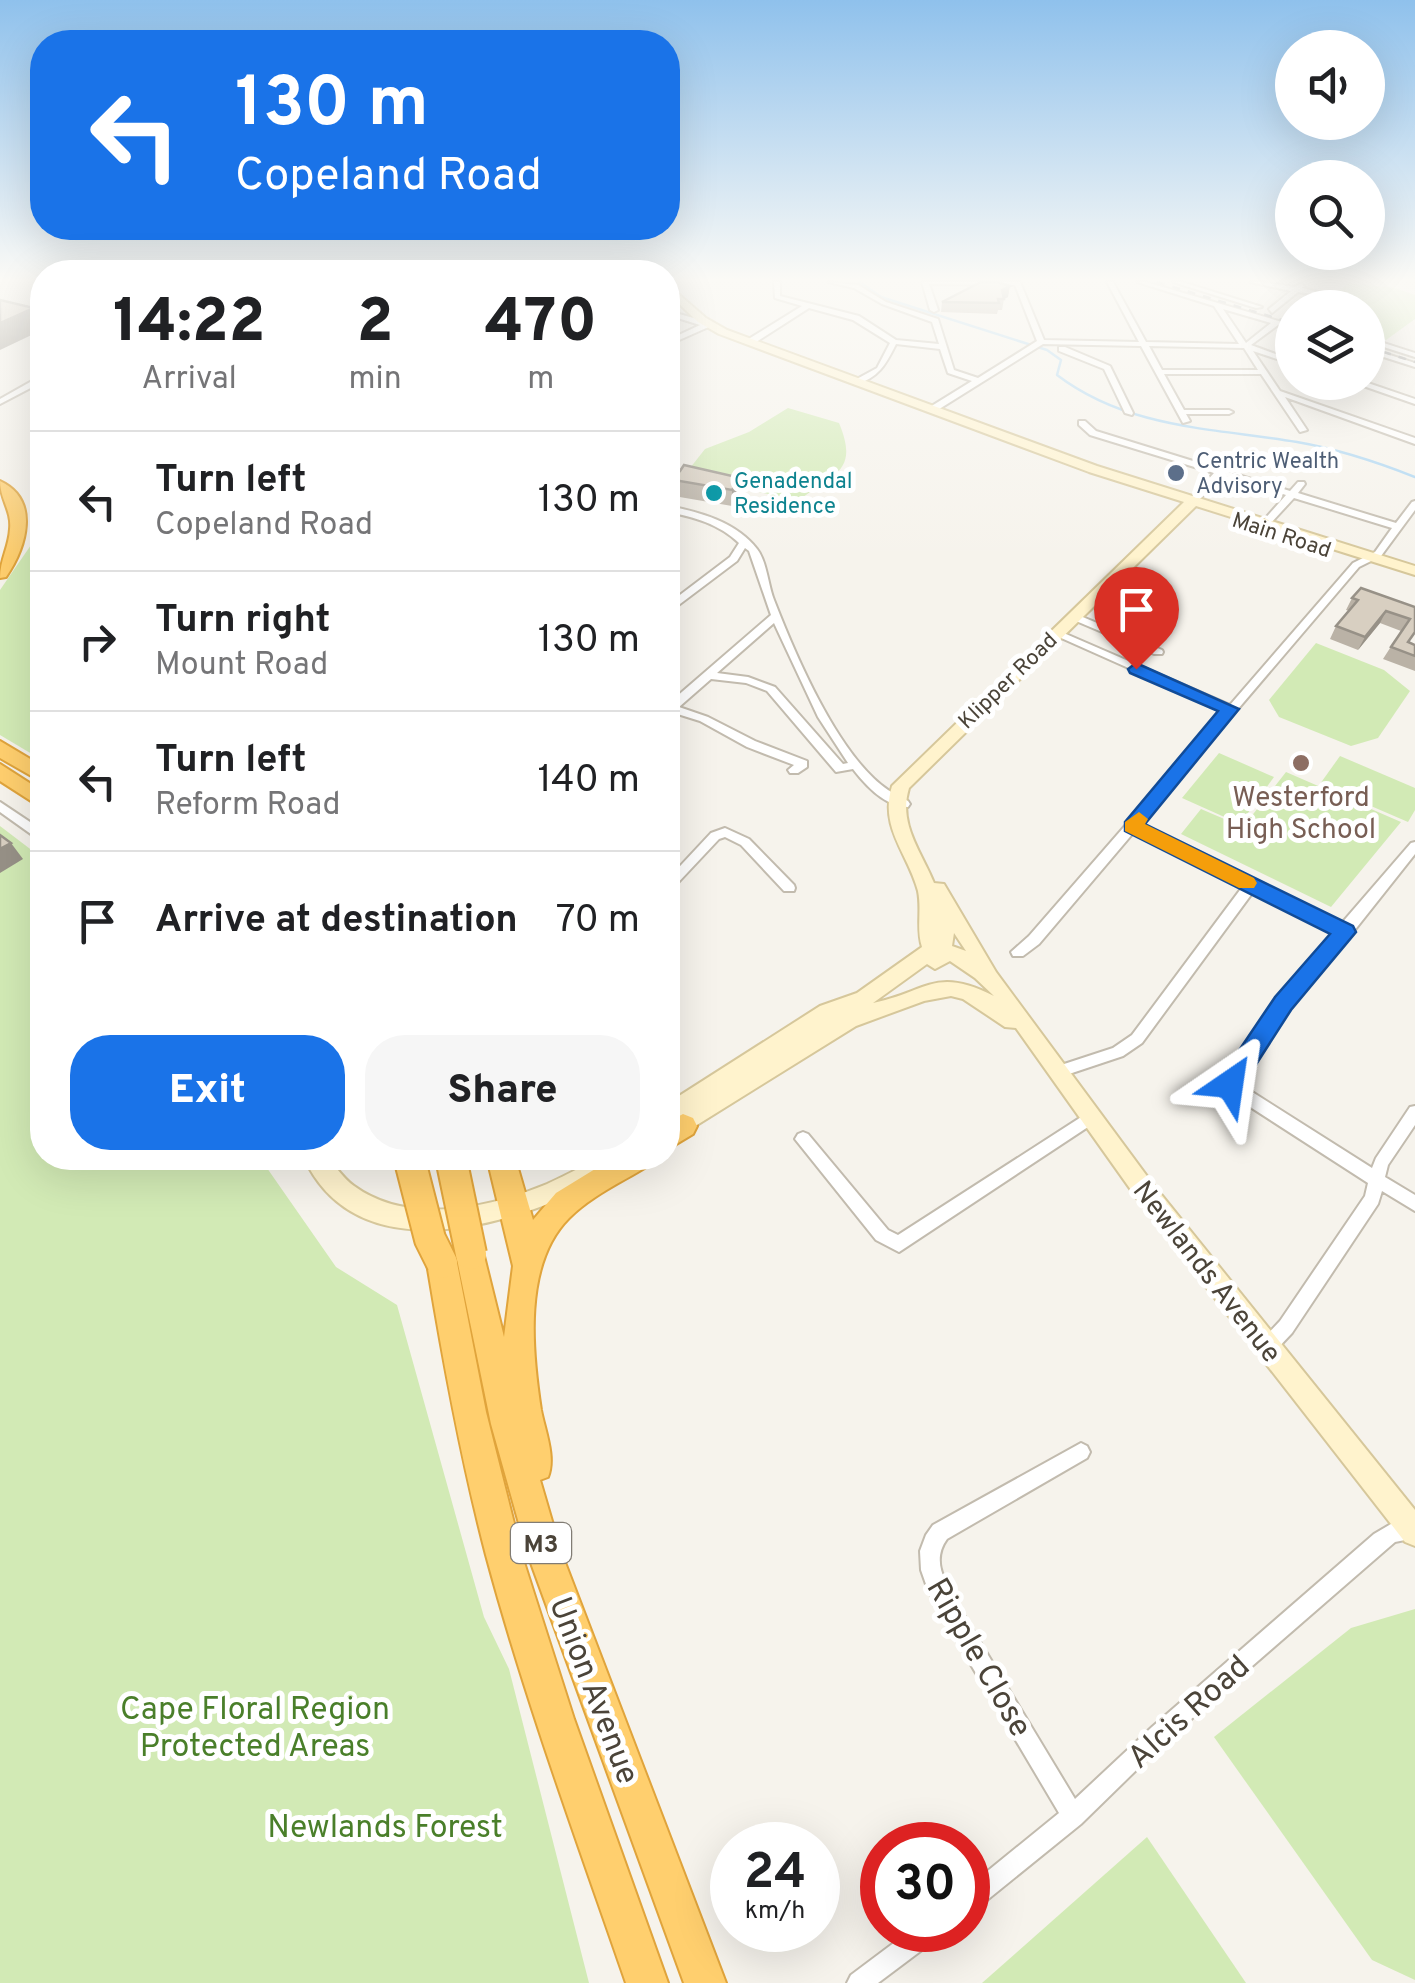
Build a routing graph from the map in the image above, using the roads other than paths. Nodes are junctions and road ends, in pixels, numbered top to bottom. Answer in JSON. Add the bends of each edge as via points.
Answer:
{"nodes":[{"id":1,"x":838,"y":375,"type":"edge"},
{"id":2,"x":872,"y":375,"type":"edge"},
{"id":3,"x":961,"y":375,"type":"edge"},
{"id":4,"x":989,"y":375,"type":"edge"},
{"id":5,"x":1110,"y":375,"type":"edge"},
{"id":6,"x":1160,"y":375,"type":"edge"},
{"id":7,"x":978,"y":381,"type":"junction"},
{"id":8,"x":858,"y":382,"type":"junction"},
{"id":9,"x":30,"y":384,"type":"edge"},
{"id":10,"x":1385,"y":392,"type":"edge"},
{"id":11,"x":0,"y":400,"type":"edge"},
{"id":12,"x":1284,"y":400,"type":"edge"},
{"id":13,"x":1297,"y":400,"type":"edge"},
{"id":14,"x":1415,"y":402,"type":"edge"},
{"id":15,"x":933,"y":410,"type":"junction"},
{"id":16,"x":1229,"y":412,"type":"dead end"},
{"id":17,"x":1129,"y":413,"type":"dead end"},
{"id":18,"x":1082,"y":424,"type":"dead end"},
{"id":19,"x":1303,"y":430,"type":"dead end"},
{"id":20,"x":1415,"y":441,"type":"edge"},
{"id":21,"x":1220,"y":473,"type":"junction"},
{"id":22,"x":1301,"y":484,"type":"dead end"},
{"id":23,"x":0,"y":486,"type":"edge"},
{"id":24,"x":1292,"y":494,"type":"junction"},
{"id":25,"x":0,"y":502,"type":"edge"},
{"id":26,"x":1192,"y":502,"type":"junction"},
{"id":27,"x":1415,"y":504,"type":"edge"},
{"id":28,"x":680,"y":511,"type":"edge"},
{"id":29,"x":1266,"y":523,"type":"junction"},
{"id":30,"x":1398,"y":527,"type":"junction"},
{"id":31,"x":742,"y":544,"type":"junction"},
{"id":32,"x":0,"y":552,"type":"edge"},
{"id":33,"x":1369,"y":560,"type":"junction"},
{"id":34,"x":0,"y":573,"type":"edge"},
{"id":35,"x":1415,"y":574,"type":"edge"},
{"id":36,"x":680,"y":599,"type":"edge"},
{"id":37,"x":777,"y":615,"type":"junction"},
{"id":38,"x":1073,"y":616,"type":"junction"},
{"id":39,"x":1056,"y":633,"type":"junction"},
{"id":40,"x":1158,"y":652,"type":"dead end"},
{"id":41,"x":709,"y":675,"type":"junction"},
{"id":42,"x":680,"y":699,"type":"edge"},
{"id":43,"x":1230,"y":709,"type":"junction"},
{"id":44,"x":680,"y":711,"type":"edge"},
{"id":45,"x":0,"y":748,"type":"edge"},
{"id":46,"x":855,"y":766,"type":"junction"},
{"id":47,"x":30,"y":767,"type":"edge"},
{"id":48,"x":794,"y":770,"type":"dead end"},
{"id":49,"x":0,"y":771,"type":"edge"},
{"id":50,"x":30,"y":792,"type":"edge"},
{"id":51,"x":900,"y":802,"type":"junction"},
{"id":52,"x":0,"y":806,"type":"edge"},
{"id":53,"x":1132,"y":826,"type":"junction"},
{"id":54,"x":30,"y":827,"type":"edge"},
{"id":55,"x":1415,"y":846,"type":"edge"},
{"id":56,"x":680,"y":873,"type":"edge"},
{"id":57,"x":1251,"y":885,"type":"junction"},
{"id":58,"x":789,"y":888,"type":"dead end"},
{"id":59,"x":938,"y":890,"type":"junction"},
{"id":60,"x":928,"y":923,"type":"junction"},
{"id":61,"x":1345,"y":932,"type":"junction"},
{"id":62,"x":939,"y":952,"type":"junction"},
{"id":63,"x":1018,"y":952,"type":"dead end"},
{"id":64,"x":996,"y":984,"type":"junction"},
{"id":65,"x":1010,"y":1004,"type":"junction"},
{"id":66,"x":816,"y":1020,"type":"junction"},
{"id":67,"x":849,"y":1020,"type":"junction"},
{"id":68,"x":1036,"y":1043,"type":"junction"},
{"id":69,"x":1057,"y":1072,"type":"junction"},
{"id":70,"x":1415,"y":1112,"type":"edge"},
{"id":71,"x":1088,"y":1118,"type":"junction"},
{"id":72,"x":680,"y":1121,"type":"edge"},
{"id":73,"x":680,"y":1123,"type":"edge"},
{"id":74,"x":803,"y":1138,"type":"dead end"},
{"id":75,"x":326,"y":1170,"type":"edge"},
{"id":76,"x":341,"y":1170,"type":"edge"},
{"id":77,"x":430,"y":1170,"type":"edge"},
{"id":78,"x":504,"y":1170,"type":"edge"},
{"id":79,"x":572,"y":1170,"type":"edge"},
{"id":80,"x":591,"y":1170,"type":"edge"},
{"id":81,"x":618,"y":1170,"type":"edge"},
{"id":82,"x":1378,"y":1180,"type":"junction"},
{"id":83,"x":513,"y":1200,"type":"junction"},
{"id":84,"x":1415,"y":1204,"type":"edge"},
{"id":85,"x":457,"y":1258,"type":"junction"},
{"id":86,"x":526,"y":1265,"type":"junction"},
{"id":87,"x":1268,"y":1346,"type":"junction"},
{"id":88,"x":1081,"y":1452,"type":"dead end"},
{"id":89,"x":1414,"y":1530,"type":"edge"},
{"id":90,"x":606,"y":1725,"type":"junction"},
{"id":91,"x":1073,"y":1816,"type":"junction"},
{"id":92,"x":990,"y":1883,"type":"edge"},
{"id":93,"x":901,"y":1952,"type":"edge"},
{"id":94,"x":647,"y":1983,"type":"edge"},
{"id":95,"x":706,"y":1983,"type":"edge"},
{"id":96,"x":860,"y":1983,"type":"edge"}],
"edges":[{"from":1,"to":8,"type":"main road","name":"Main Road"},
{"from":2,"to":8,"type":"street"},
{"from":3,"to":7,"type":"street"},
{"from":4,"to":7,"type":"street"},
{"from":5,"to":17,"type":"street"},
{"from":6,"to":16,"type":"street","via":[[1183,417]]},
{"from":7,"to":15,"type":"street"},
{"from":8,"to":15,"type":"main road","name":"Main Road"},
{"from":9,"to":11,"type":"street"},
{"from":10,"to":14,"type":"street"},
{"from":12,"to":19,"type":"street"},
{"from":13,"to":20,"type":"street"},
{"from":15,"to":26,"type":"main road","name":"Main Road"},
{"from":18,"to":21,"type":"street"},
{"from":21,"to":24,"type":"street"},
{"from":21,"to":26,"type":"street"},
{"from":22,"to":24,"type":"street"},
{"from":23,"to":34,"type":"highway","via":[[15,503],[20,528]]},
{"from":24,"to":29,"type":"street"},
{"from":24,"to":30,"type":"street"},
{"from":25,"to":32,"type":"highway","via":[[6,525]]},
{"from":26,"to":29,"type":"main road","name":"Main Road"},
{"from":26,"to":33,"type":"main road","name":"Main Road"},
{"from":26,"to":38,"type":"main road","name":"Klipper Road"},
{"from":27,"to":30,"type":"street"},
{"from":28,"to":31,"type":"street","via":[[708,519]]},
{"from":29,"to":33,"type":"main road","name":"Main Road"},
{"from":30,"to":33,"type":"street"},
{"from":31,"to":36,"type":"street","via":[[734,558]]},
{"from":31,"to":37,"type":"street","via":[[755,554]]},
{"from":33,"to":35,"type":"main road","name":"Main Road"},
{"from":33,"to":43,"type":"street","via":[[1356,565]]},
{"from":37,"to":41,"type":"street"},
{"from":37,"to":46,"type":"street","via":[[834,738]]},
{"from":38,"to":39,"type":"main road","name":"Klipper Road"},
{"from":38,"to":40,"type":"street"},
{"from":39,"to":43,"type":"street"},
{"from":39,"to":51,"type":"main road","name":"Klipper Road","via":[[911,774]]},
{"from":41,"to":42,"type":"street"},
{"from":41,"to":46,"type":"street","via":[[765,686],[840,769]]},
{"from":43,"to":53,"type":"street"},
{"from":44,"to":48,"type":"street","via":[[803,764]]},
{"from":45,"to":47,"type":"highway"},
{"from":46,"to":51,"type":"street","via":[[875,790]]},
{"from":49,"to":50,"type":"highway"},
{"from":51,"to":59,"type":"main road"},
{"from":51,"to":60,"type":"main road","name":"Klipper Road","via":[[897,824],[927,890]]},
{"from":52,"to":54,"type":"street"},
{"from":53,"to":57,"type":"street"},
{"from":53,"to":63,"type":"street"},
{"from":55,"to":61,"type":"street"},
{"from":56,"to":58,"type":"street","via":[[725,832],[745,842]]},
{"from":57,"to":61,"type":"street"},
{"from":57,"to":69,"type":"street","via":[[1137,1038],[1118,1052]]},
{"from":59,"to":62,"type":"main road","via":[[944,916]]},
{"from":59,"to":64,"type":"main road"},
{"from":60,"to":62,"type":"main road","name":"Klipper Road","via":[[928,941]]},
{"from":60,"to":66,"type":"main road","via":[[900,963]]},
{"from":61,"to":82,"type":"street","via":[[1230,1078],[1232,1088]]},
{"from":62,"to":64,"type":"main road","name":"Newlands Avenue","via":[[970,963]]},
{"from":62,"to":65,"type":"main road","name":"Newlands Avenue"},
{"from":62,"to":66,"type":"main road"},
{"from":62,"to":67,"type":"main road","via":[[916,977]]},
{"from":64,"to":65,"type":"main road","name":"Newlands Avenue"},
{"from":65,"to":68,"type":"main road","name":"Newlands Avenue"},
{"from":66,"to":72,"type":"main road"},
{"from":67,"to":68,"type":"main road","via":[[924,990],[960,989],[990,1002]]},
{"from":67,"to":73,"type":"main road"},
{"from":68,"to":69,"type":"main road","name":"Newlands Avenue"},
{"from":69,"to":71,"type":"main road","name":"Newlands Avenue"},
{"from":70,"to":82,"type":"street","via":[[1381,1164]]},
{"from":71,"to":74,"type":"street","via":[[899,1244],[882,1235]]},
{"from":71,"to":87,"type":"main road","name":"Newlands Avenue"},
{"from":75,"to":83,"type":"main road","via":[[349,1194],[394,1215],[453,1222]]},
{"from":76,"to":83,"type":"main road","via":[[356,1185],[403,1206],[452,1210]]},
{"from":77,"to":85,"type":"highway","name":"Union Avenue","number":"M3","bridge":true},
{"from":78,"to":83,"type":"highway"},
{"from":79,"to":83,"type":"main road"},
{"from":80,"to":83,"type":"main road"},
{"from":81,"to":86,"type":"highway","via":[[555,1212]]},
{"from":82,"to":84,"type":"street"},
{"from":82,"to":87,"type":"street","via":[[1372,1200]]},
{"from":83,"to":86,"type":"highway"},
{"from":85,"to":90,"type":"highway","name":"Union Avenue","number":"M3","via":[[533,1515]]},
{"from":85,"to":94,"type":"highway","name":"Union Avenue","number":"M3","via":[[472,1418],[501,1543]]},
{"from":86,"to":90,"type":"highway","via":[[521,1350],[529,1439]]},
{"from":87,"to":89,"type":"main road","name":"Newlands Avenue"},
{"from":88,"to":91,"type":"street","name":"Ripple Close","via":[[951,1525],[930,1542],[928,1554],[950,1609]]},
{"from":89,"to":91,"type":"street","name":"Alcis Road","via":[[1381,1542]]},
{"from":90,"to":95,"type":"highway","name":"Union Avenue","number":"M3"},
{"from":91,"to":92,"type":"street","name":"Alcis Road"},
{"from":93,"to":96,"type":"street"}]}
